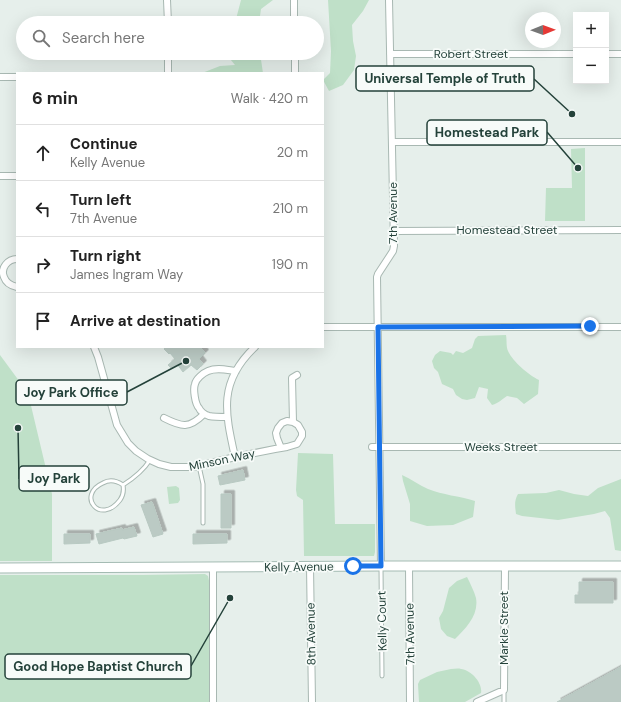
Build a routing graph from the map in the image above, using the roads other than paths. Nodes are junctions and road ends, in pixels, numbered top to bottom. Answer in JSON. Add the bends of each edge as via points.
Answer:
{"nodes":[{"id":1,"x":167,"y":0,"type":"edge"},
{"id":2,"x":294,"y":0,"type":"edge"},
{"id":3,"x":389,"y":0,"type":"edge"},
{"id":4,"x":168,"y":16,"type":"edge"},
{"id":5,"x":294,"y":16,"type":"edge"},
{"id":6,"x":390,"y":54,"type":"junction"},
{"id":7,"x":573,"y":54,"type":"edge"},
{"id":8,"x":609,"y":54,"type":"edge"},
{"id":9,"x":621,"y":54,"type":"edge"},
{"id":10,"x":168,"y":60,"type":"edge"},
{"id":11,"x":295,"y":60,"type":"edge"},
{"id":12,"x":168,"y":72,"type":"edge"},
{"id":13,"x":295,"y":72,"type":"edge"},
{"id":14,"x":0,"y":76,"type":"edge"},
{"id":15,"x":16,"y":77,"type":"edge"},
{"id":16,"x":392,"y":142,"type":"junction"},
{"id":17,"x":621,"y":142,"type":"edge"},
{"id":18,"x":0,"y":176,"type":"edge"},
{"id":19,"x":16,"y":176,"type":"edge"},
{"id":20,"x":621,"y":230,"type":"edge"},
{"id":21,"x":394,"y":231,"type":"junction"},
{"id":22,"x":16,"y":259,"type":"edge"},
{"id":23,"x":16,"y":286,"type":"edge"},
{"id":24,"x":324,"y":327,"type":"edge"},
{"id":25,"x":378,"y":327,"type":"junction"},
{"id":26,"x":621,"y":327,"type":"edge"},
{"id":27,"x":94,"y":348,"type":"edge"},
{"id":28,"x":254,"y":348,"type":"edge"},
{"id":29,"x":236,"y":371,"type":"junction"},
{"id":30,"x":297,"y":375,"type":"dead end"},
{"id":31,"x":204,"y":414,"type":"junction"},
{"id":32,"x":227,"y":417,"type":"junction"},
{"id":33,"x":164,"y":418,"type":"dead end"},
{"id":34,"x":293,"y":422,"type":"junction"},
{"id":35,"x":372,"y":447,"type":"dead end"},
{"id":36,"x":380,"y":447,"type":"junction"},
{"id":37,"x":621,"y":447,"type":"edge"},
{"id":38,"x":281,"y":448,"type":"junction"},
{"id":39,"x":235,"y":457,"type":"junction"},
{"id":40,"x":150,"y":460,"type":"junction"},
{"id":41,"x":200,"y":466,"type":"junction"},
{"id":42,"x":123,"y":485,"type":"junction"},
{"id":43,"x":203,"y":523,"type":"dead end"},
{"id":44,"x":310,"y":566,"type":"junction"},
{"id":45,"x":381,"y":566,"type":"junction"},
{"id":46,"x":409,"y":566,"type":"junction"},
{"id":47,"x":505,"y":566,"type":"junction"},
{"id":48,"x":621,"y":566,"type":"edge"},
{"id":49,"x":213,"y":567,"type":"junction"},
{"id":50,"x":0,"y":568,"type":"edge"},
{"id":51,"x":382,"y":676,"type":"dead end"},
{"id":52,"x":504,"y":690,"type":"junction"},
{"id":53,"x":213,"y":702,"type":"edge"},
{"id":54,"x":312,"y":702,"type":"edge"},
{"id":55,"x":410,"y":702,"type":"edge"},
{"id":56,"x":477,"y":702,"type":"edge"},
{"id":57,"x":504,"y":702,"type":"edge"}],
"edges":[{"from":1,"to":4,"type":"street"},
{"from":2,"to":5,"type":"street"},
{"from":3,"to":6,"type":"street","name":"7th Avenue"},
{"from":6,"to":7,"type":"street","name":"Robert Street"},
{"from":6,"to":16,"type":"street","name":"7th Avenue"},
{"from":8,"to":9,"type":"street"},
{"from":10,"to":12,"type":"street"},
{"from":11,"to":13,"type":"street"},
{"from":14,"to":15,"type":"street"},
{"from":16,"to":17,"type":"street"},
{"from":16,"to":21,"type":"street","name":"7th Avenue"},
{"from":18,"to":19,"type":"street"},
{"from":20,"to":21,"type":"street","name":"Homestead Street"},
{"from":21,"to":25,"type":"street","name":"7th Avenue","via":[[393,251],[377,277]]},
{"from":22,"to":23,"type":"street","via":[[7,262],[3,272],[6,281]]},
{"from":24,"to":25,"type":"street"},
{"from":25,"to":26,"type":"street"},
{"from":25,"to":36,"type":"street","name":"7th Avenue"},
{"from":27,"to":40,"type":"street","name":"Minson Way","via":[[118,425],[128,443]]},
{"from":28,"to":29,"type":"street","via":[[242,360]]},
{"from":29,"to":31,"type":"street","via":[[213,369],[199,377],[195,383],[195,396],[198,408]]},
{"from":29,"to":32,"type":"street","via":[[228,395]]},
{"from":30,"to":34,"type":"street","via":[[292,378]]},
{"from":31,"to":32,"type":"street"},
{"from":31,"to":33,"type":"street","via":[[191,424],[183,425]]},
{"from":32,"to":39,"type":"street"},
{"from":34,"to":38,"type":"street","via":[[287,421],[278,428],[276,433]]},
{"from":34,"to":38,"type":"street","name":"Minson Way","via":[[298,425],[302,436],[297,444]]},
{"from":35,"to":36,"type":"street","name":"Weeks Street"},
{"from":36,"to":37,"type":"street","name":"Weeks Street"},
{"from":36,"to":45,"type":"street","name":"7th Avenue"},
{"from":38,"to":39,"type":"street","name":"Minson Way"},
{"from":39,"to":41,"type":"street","name":"Minson Way"},
{"from":40,"to":41,"type":"street","name":"Minson Way","via":[[171,467]]},
{"from":40,"to":42,"type":"lane"},
{"from":41,"to":43,"type":"lane","via":[[203,484]]},
{"from":42,"to":42,"type":"lane","via":[[108,480],[95,488],[91,496],[94,506],[99,510],[113,507],[123,496]]},
{"from":44,"to":45,"type":"main road","name":"Kelly Avenue"},
{"from":44,"to":49,"type":"main road","name":"Kelly Avenue"},
{"from":44,"to":54,"type":"street","name":"8th Avenue"},
{"from":45,"to":46,"type":"main road","name":"Kelly Avenue"},
{"from":45,"to":51,"type":"lane","name":"Kelly Court"},
{"from":46,"to":47,"type":"main road","name":"Kelly Avenue"},
{"from":46,"to":55,"type":"street","name":"7th Avenue"},
{"from":47,"to":48,"type":"main road","name":"Kelly Avenue"},
{"from":47,"to":52,"type":"street","name":"Markle Street"},
{"from":49,"to":50,"type":"main road","name":"Kelly Avenue"},
{"from":49,"to":53,"type":"street"},
{"from":52,"to":56,"type":"street"},
{"from":52,"to":57,"type":"lane"}]}
